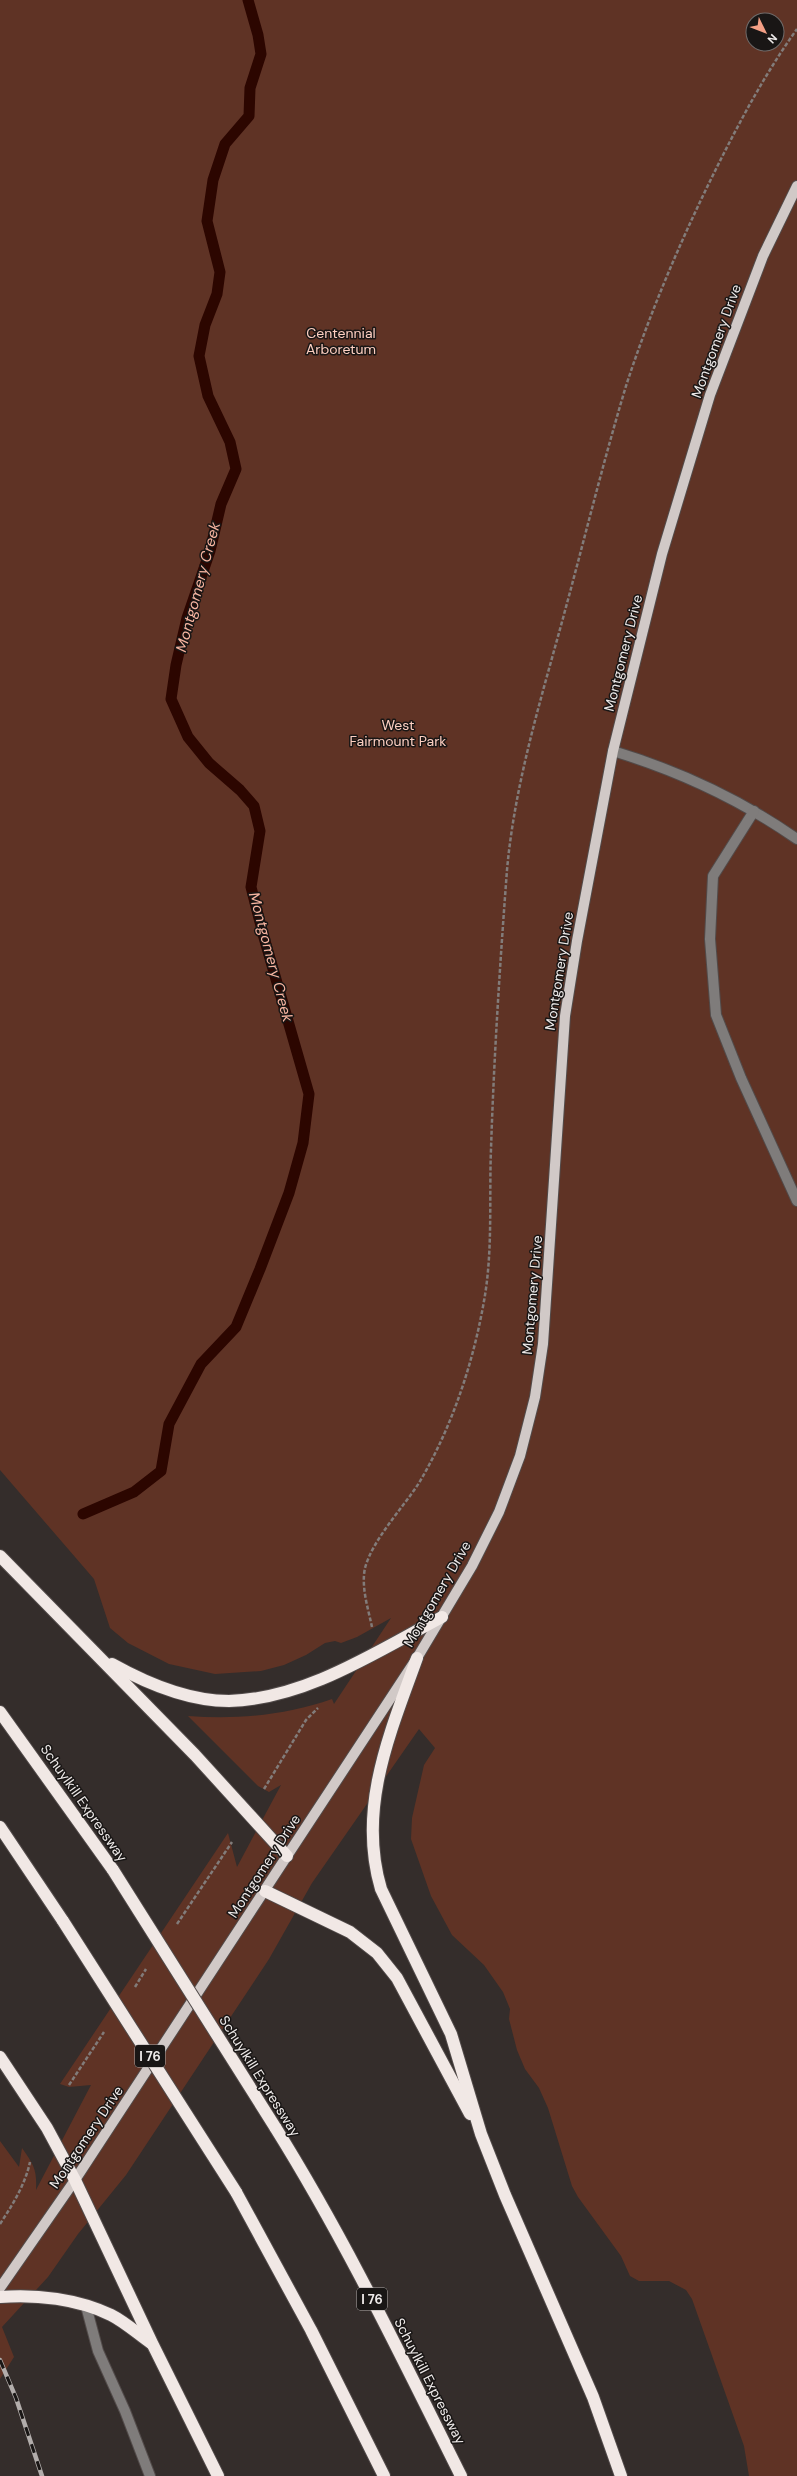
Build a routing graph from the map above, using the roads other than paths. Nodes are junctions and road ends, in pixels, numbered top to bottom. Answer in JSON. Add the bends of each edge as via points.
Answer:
{"nodes":[{"id":1,"x":797,"y":186,"type":"edge"},
{"id":2,"x":613,"y":751,"type":"junction"},
{"id":3,"x":754,"y":811,"type":"junction"},
{"id":4,"x":797,"y":839,"type":"edge"},
{"id":5,"x":797,"y":1201,"type":"edge"},
{"id":6,"x":0,"y":1556,"type":"edge"},
{"id":7,"x":442,"y":1617,"type":"junction"},
{"id":8,"x":100,"y":1657,"type":"junction"},
{"id":9,"x":417,"y":1658,"type":"junction"},
{"id":10,"x":0,"y":1712,"type":"edge"},
{"id":11,"x":0,"y":1827,"type":"edge"},
{"id":12,"x":288,"y":1856,"type":"junction"},
{"id":13,"x":265,"y":1891,"type":"junction"},
{"id":14,"x":0,"y":2057,"type":"edge"},
{"id":15,"x":481,"y":2134,"type":"junction"},
{"id":16,"x":75,"y":2180,"type":"junction"},
{"id":17,"x":0,"y":2288,"type":"edge"},
{"id":18,"x":0,"y":2297,"type":"edge"},
{"id":19,"x":86,"y":2306,"type":"junction"},
{"id":20,"x":152,"y":2344,"type":"junction"},
{"id":21,"x":150,"y":2476,"type":"edge"},
{"id":22,"x":218,"y":2476,"type":"edge"},
{"id":23,"x":384,"y":2476,"type":"edge"},
{"id":24,"x":461,"y":2476,"type":"edge"},
{"id":25,"x":621,"y":2476,"type":"edge"}],
"edges":[{"from":1,"to":2,"type":"main road","name":"Montgomery Drive","via":[[760,263],[710,394],[662,554]]},
{"from":2,"to":3,"type":"lane","via":[[658,765]]},
{"from":2,"to":7,"type":"main road","name":"Montgomery Drive","via":[[565,1016],[548,1289],[535,1397],[520,1456],[499,1512]]},
{"from":3,"to":4,"type":"lane"},
{"from":3,"to":5,"type":"lane","via":[[713,876],[710,939],[716,1015],[741,1078]]},
{"from":6,"to":8,"type":"highway"},
{"from":7,"to":8,"type":"highway","via":[[343,1669],[311,1682],[256,1698],[228,1701],[166,1689],[139,1679]]},
{"from":7,"to":9,"type":"main road","name":"Montgomery Drive"},
{"from":8,"to":12,"type":"highway"},
{"from":9,"to":12,"type":"main road","name":"Montgomery Drive"},
{"from":9,"to":15,"type":"highway","via":[[386,1744],[372,1816],[372,1849],[381,1889],[451,2034]]},
{"from":10,"to":24,"type":"highway","name":"Schuylkill Expressway","number":"I 76","bridge":true,"via":[[113,1870],[308,2180],[397,2347]]},
{"from":11,"to":23,"type":"highway","number":"I 76","bridge":true,"via":[[236,2192],[311,2330]]},
{"from":12,"to":13,"type":"main road","name":"Montgomery Drive"},
{"from":13,"to":15,"type":"highway","via":[[350,1932],[377,1953],[397,1978]]},
{"from":13,"to":16,"type":"main road","name":"Montgomery Drive"},
{"from":14,"to":16,"type":"highway","via":[[47,2128]]},
{"from":15,"to":25,"type":"highway","via":[[593,2397]]},
{"from":16,"to":17,"type":"main road","name":"Montgomery Drive"},
{"from":16,"to":20,"type":"highway"},
{"from":18,"to":19,"type":"highway","via":[[29,2296]]},
{"from":19,"to":20,"type":"highway","via":[[112,2315]]},
{"from":19,"to":21,"type":"lane","via":[[98,2351]]},
{"from":20,"to":22,"type":"highway"}]}
